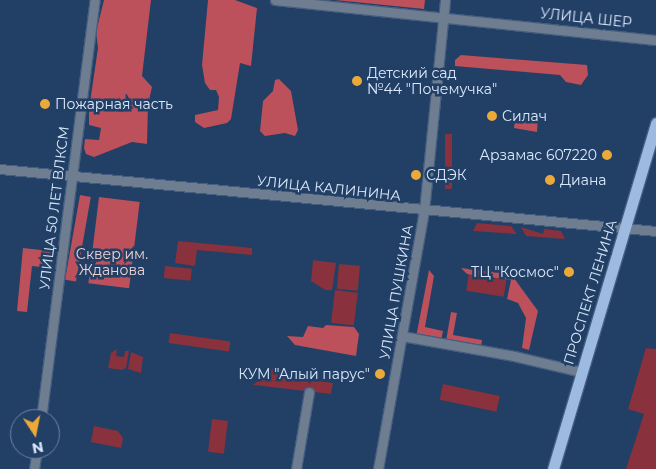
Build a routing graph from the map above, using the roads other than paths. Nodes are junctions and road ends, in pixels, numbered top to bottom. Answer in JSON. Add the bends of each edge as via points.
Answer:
{"nodes":[{"id":1,"x":94,"y":0,"type":"edge"},
{"id":2,"x":275,"y":0,"type":"edge"},
{"id":3,"x":445,"y":0,"type":"edge"},
{"id":4,"x":443,"y":17,"type":"junction"},
{"id":5,"x":656,"y":40,"type":"edge"},
{"id":6,"x":656,"y":123,"type":"edge"},
{"id":7,"x":0,"y":169,"type":"edge"},
{"id":8,"x":70,"y":177,"type":"junction"},
{"id":9,"x":424,"y":211,"type":"junction"},
{"id":10,"x":625,"y":229,"type":"junction"},
{"id":11,"x":656,"y":231,"type":"edge"},
{"id":12,"x":402,"y":336,"type":"junction"},
{"id":13,"x":581,"y":372,"type":"junction"},
{"id":14,"x":309,"y":392,"type":"dead end"},
{"id":15,"x":42,"y":409,"type":"edge"},
{"id":16,"x":296,"y":469,"type":"edge"},
{"id":17,"x":378,"y":469,"type":"edge"},
{"id":18,"x":553,"y":469,"type":"edge"}],
"edges":[{"from":1,"to":8,"type":"street","name":"УЛИЦА 50 ЛЕТ ВЛКСМ"},
{"from":2,"to":4,"type":"street","name":"УЛИЦА ШЕР"},
{"from":3,"to":4,"type":"street","name":"УЛИЦА ПУШКИНА"},
{"from":4,"to":5,"type":"street","name":"УЛИЦА ШЕР"},
{"from":4,"to":9,"type":"street","name":"УЛИЦА ПУШКИНА"},
{"from":6,"to":10,"type":"main road","name":"ПРОСПЕКТ ЛЕНИНА"},
{"from":7,"to":8,"type":"street","name":"УЛИЦА КАЛИНИНА"},
{"from":8,"to":9,"type":"street","name":"УЛИЦА КАЛИНИНА"},
{"from":8,"to":15,"type":"street","name":"УЛИЦА 50 ЛЕТ ВЛКСМ"},
{"from":9,"to":10,"type":"street","name":"УЛИЦА КАЛИНИНА"},
{"from":9,"to":12,"type":"street","name":"УЛИЦА ПУШКИНА"},
{"from":10,"to":11,"type":"street","name":"УЛИЦА КАЛИНИНА"},
{"from":10,"to":13,"type":"main road","name":"ПРОСПЕКТ ЛЕНИНА"},
{"from":12,"to":13,"type":"street"},
{"from":12,"to":17,"type":"street","name":"УЛИЦА ПУШКИНА"},
{"from":13,"to":18,"type":"main road","name":"ПРОСПЕКТ ЛЕНИНА"},
{"from":14,"to":16,"type":"street"}]}
